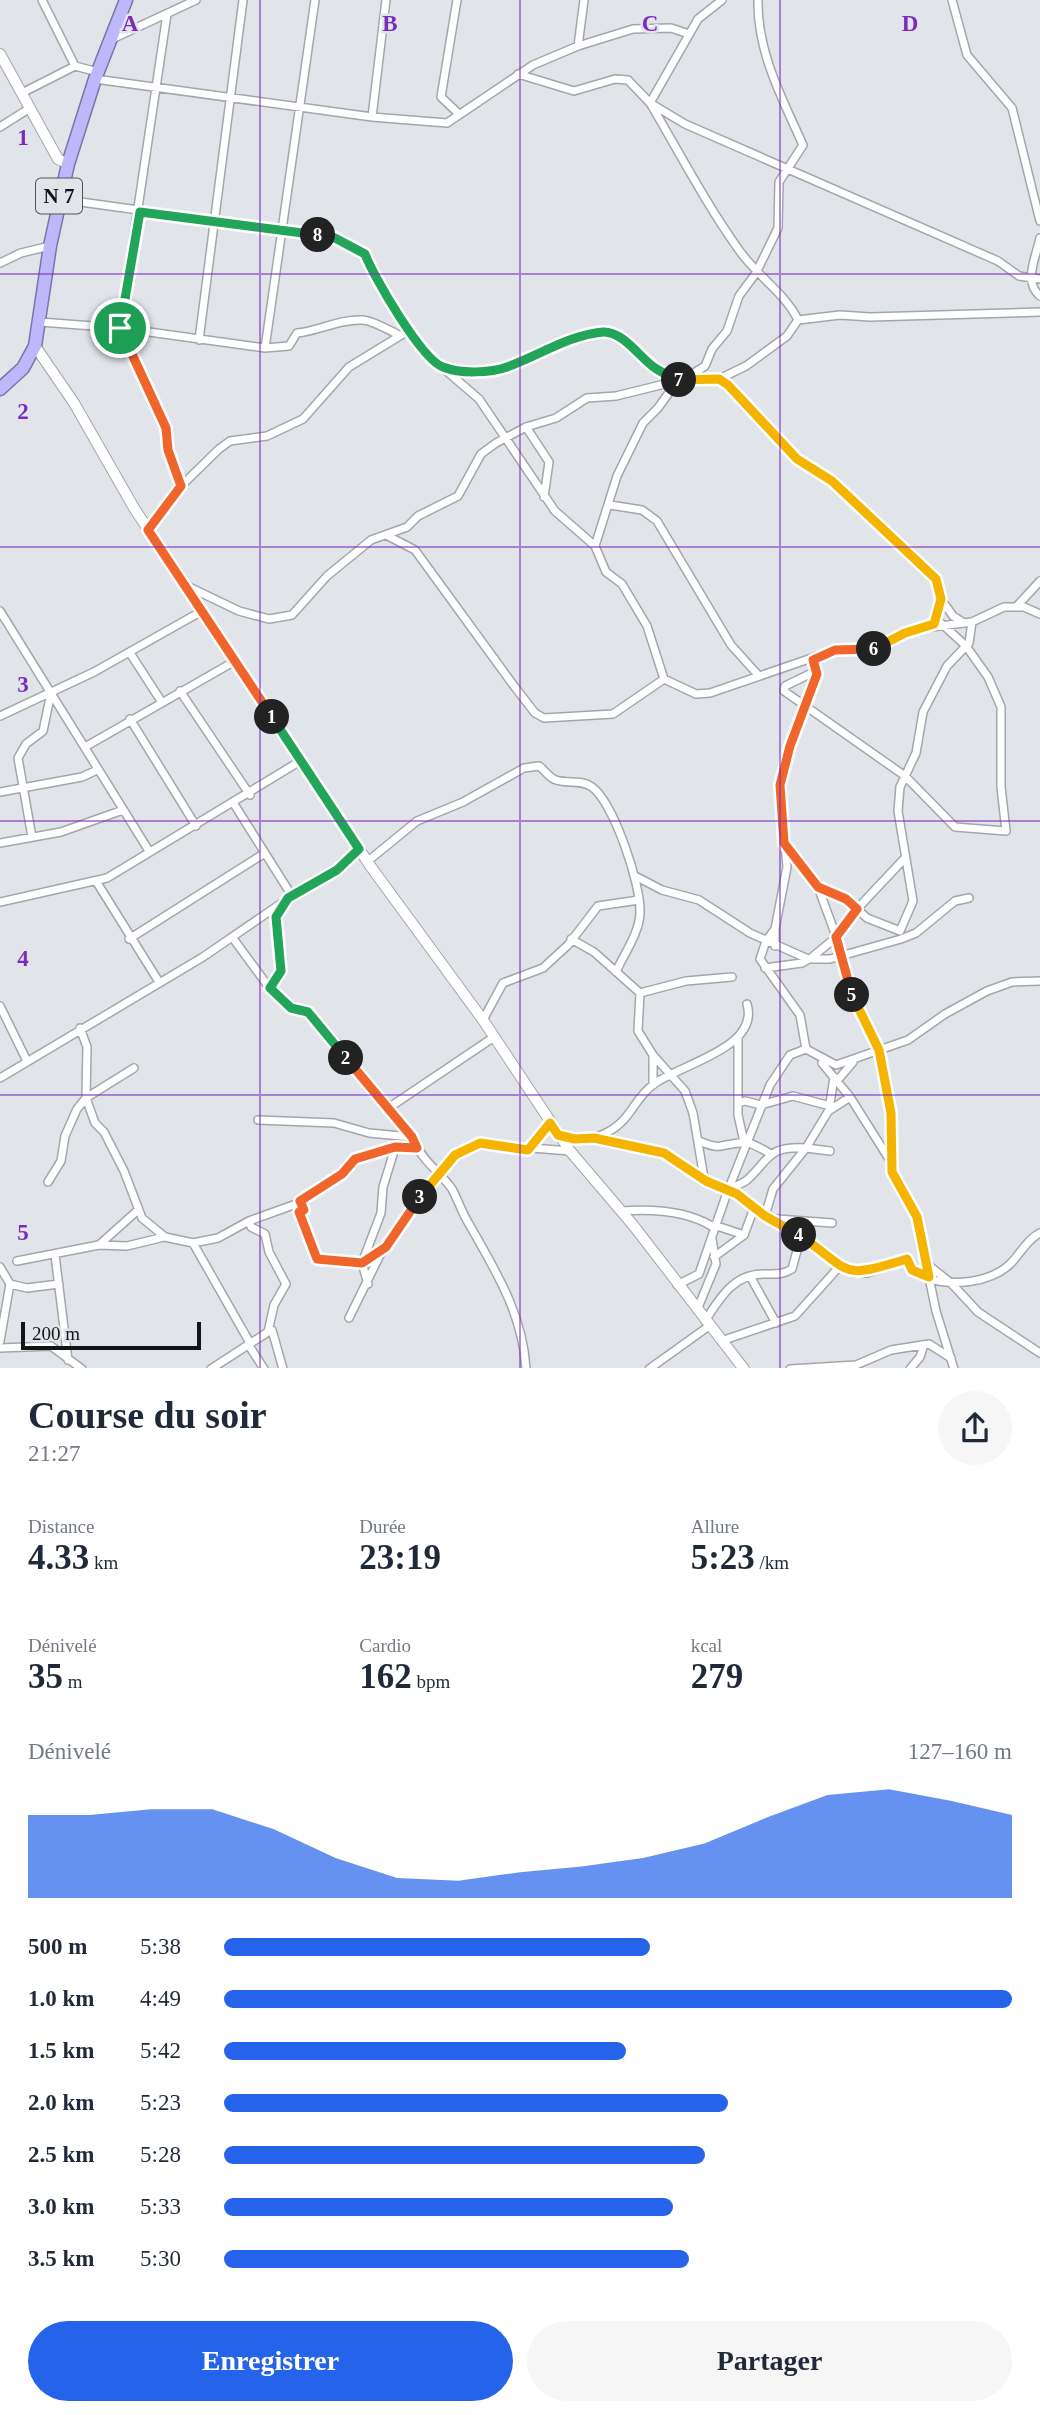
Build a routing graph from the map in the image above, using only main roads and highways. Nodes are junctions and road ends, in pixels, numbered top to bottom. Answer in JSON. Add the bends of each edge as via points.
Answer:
{"nodes":[{"id":1,"x":126,"y":0,"type":"edge"},
{"id":2,"x":0,"y":54,"type":"edge"},
{"id":3,"x":68,"y":164,"type":"junction"},
{"id":4,"x":35,"y":345,"type":"junction"},
{"id":5,"x":0,"y":389,"type":"edge"},
{"id":6,"x":744,"y":1368,"type":"edge"}],
"edges":[{"from":1,"to":3,"type":"highway","number":"N 7"},
{"from":2,"to":3,"type":"main road","via":[[58,159]]},
{"from":3,"to":4,"type":"highway","number":"N 7"},
{"from":4,"to":5,"type":"highway","number":"N 7","via":[[23,368]]},
{"from":4,"to":6,"type":"main road","via":[[148,530],[359,849],[483,1020],[558,1135]]}]}
